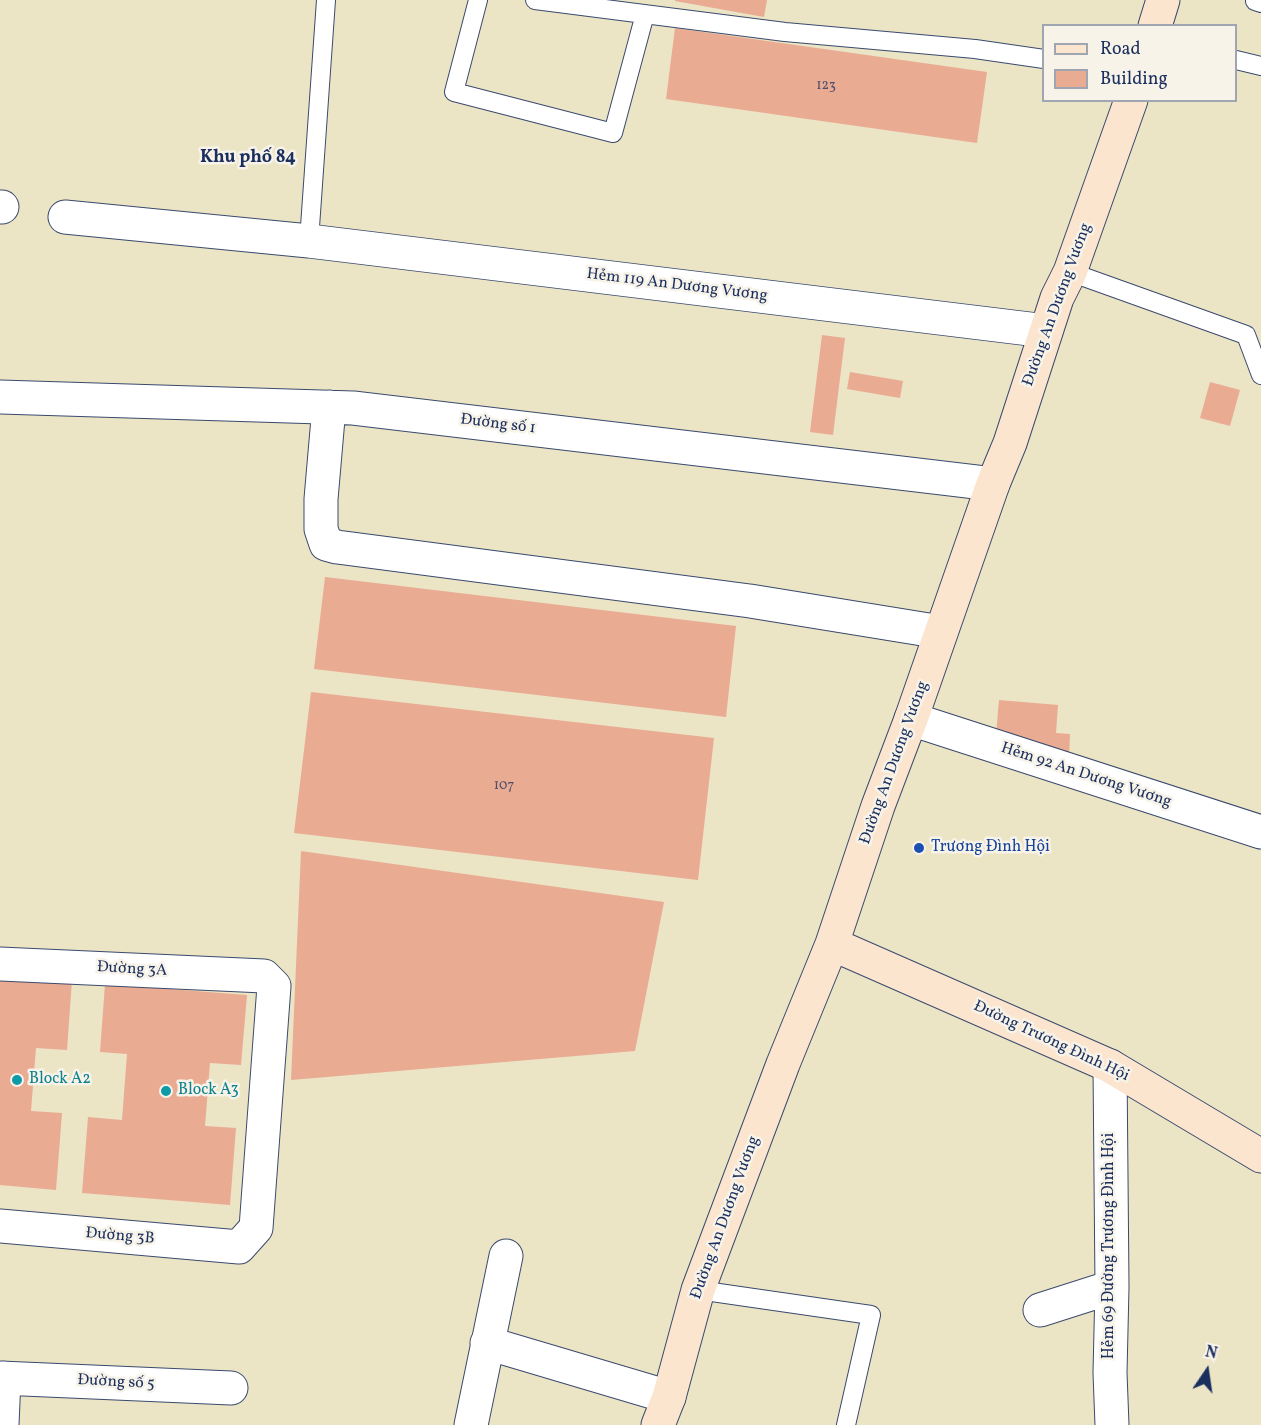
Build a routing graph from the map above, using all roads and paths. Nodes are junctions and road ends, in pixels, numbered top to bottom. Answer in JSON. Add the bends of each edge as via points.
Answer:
{"nodes":[{"id":1,"x":326,"y":0,"type":"edge"},
{"id":2,"x":478,"y":0,"type":"edge"},
{"id":3,"x":535,"y":0,"type":"edge"},
{"id":4,"x":1163,"y":0,"type":"edge"},
{"id":5,"x":645,"y":14,"type":"junction"},
{"id":6,"x":1156,"y":24,"type":"edge"},
{"id":7,"x":1042,"y":59,"type":"edge"},
{"id":8,"x":1237,"y":60,"type":"edge"},
{"id":9,"x":1261,"y":66,"type":"edge"},
{"id":10,"x":1130,"y":102,"type":"edge"},
{"id":11,"x":65,"y":217,"type":"dead end"},
{"id":12,"x":309,"y":241,"type":"junction"},
{"id":13,"x":1070,"y":272,"type":"junction"},
{"id":14,"x":1046,"y":331,"type":"junction"},
{"id":15,"x":1261,"y":375,"type":"edge"},
{"id":16,"x":0,"y":397,"type":"edge"},
{"id":17,"x":329,"y":407,"type":"junction"},
{"id":18,"x":993,"y":484,"type":"junction"},
{"id":19,"x":941,"y":632,"type":"junction"},
{"id":20,"x":911,"y":719,"type":"junction"},
{"id":21,"x":1261,"y":832,"type":"edge"},
{"id":22,"x":832,"y":944,"type":"junction"},
{"id":23,"x":0,"y":964,"type":"edge"},
{"id":24,"x":1110,"y":1066,"type":"junction"},
{"id":25,"x":1261,"y":1156,"type":"edge"},
{"id":26,"x":0,"y":1227,"type":"edge"},
{"id":27,"x":239,"y":1247,"type":"joint"},
{"id":28,"x":506,"y":1256,"type":"dead end"},
{"id":29,"x":1112,"y":1287,"type":"junction"},
{"id":30,"x":698,"y":1290,"type":"junction"},
{"id":31,"x":1040,"y":1310,"type":"dead end"},
{"id":32,"x":488,"y":1343,"type":"junction"},
{"id":33,"x":2,"y":1378,"type":"edge"},
{"id":34,"x":231,"y":1388,"type":"dead end"},
{"id":35,"x":663,"y":1411,"type":"edge"},
{"id":36,"x":2,"y":1425,"type":"edge"},
{"id":37,"x":471,"y":1425,"type":"edge"},
{"id":38,"x":846,"y":1425,"type":"edge"},
{"id":39,"x":1112,"y":1425,"type":"edge"}],
"edges":[{"from":1,"to":12,"type":"lane"},
{"from":2,"to":5,"type":"lane","via":[[454,92],[613,133]]},
{"from":3,"to":5,"type":"lane"},
{"from":4,"to":6,"type":"main road"},
{"from":5,"to":7,"type":"lane"},
{"from":8,"to":9,"type":"lane"},
{"from":10,"to":13,"type":"main road","name":"Đường An Dương Vương"},
{"from":11,"to":12,"type":"street","name":"Hẻm 119 An Dương Vương"},
{"from":12,"to":14,"type":"street","name":"Hẻm 119 An Dương Vương"},
{"from":13,"to":14,"type":"main road","name":"Đường An Dương Vương"},
{"from":13,"to":15,"type":"lane","via":[[1246,335]]},
{"from":14,"to":18,"type":"main road","name":"Đường An Dương Vương"},
{"from":16,"to":17,"type":"street","name":"Đường số 1"},
{"from":17,"to":18,"type":"street","name":"Đường số 1"},
{"from":17,"to":19,"type":"street","via":[[321,499],[321,529],[326,544],[750,601]]},
{"from":18,"to":19,"type":"main road","name":"Đường An Dương Vương"},
{"from":19,"to":20,"type":"main road","name":"Đường An Dương Vương"},
{"from":20,"to":21,"type":"street","name":"Hẻm 92 An Dương Vương"},
{"from":20,"to":22,"type":"main road","name":"Đường An Dương Vương"},
{"from":22,"to":24,"type":"main road","name":"Đường Trương Đình Hội"},
{"from":22,"to":30,"type":"main road","name":"Đường An Dương Vương"},
{"from":23,"to":27,"type":"street","name":"Đường 3A","via":[[264,976],[274,986],[256,1228]]},
{"from":24,"to":25,"type":"main road","name":"Đường Trương Đình Hội"},
{"from":24,"to":29,"type":"street","name":"Hẻm 69 Đường Trương Đình Hội"},
{"from":26,"to":27,"type":"street","name":"Đường 3B"},
{"from":28,"to":32,"type":"street"},
{"from":29,"to":31,"type":"street"},
{"from":29,"to":39,"type":"street","name":"Hẻm 69 Đường Trương Đình Hội"},
{"from":30,"to":35,"type":"main road","name":"Đường An Dương Vương"},
{"from":30,"to":38,"type":"lane","via":[[871,1315]]},
{"from":32,"to":35,"type":"street"},
{"from":32,"to":37,"type":"street"},
{"from":33,"to":34,"type":"street","name":"Đường số 5"},
{"from":33,"to":36,"type":"street"}]}
